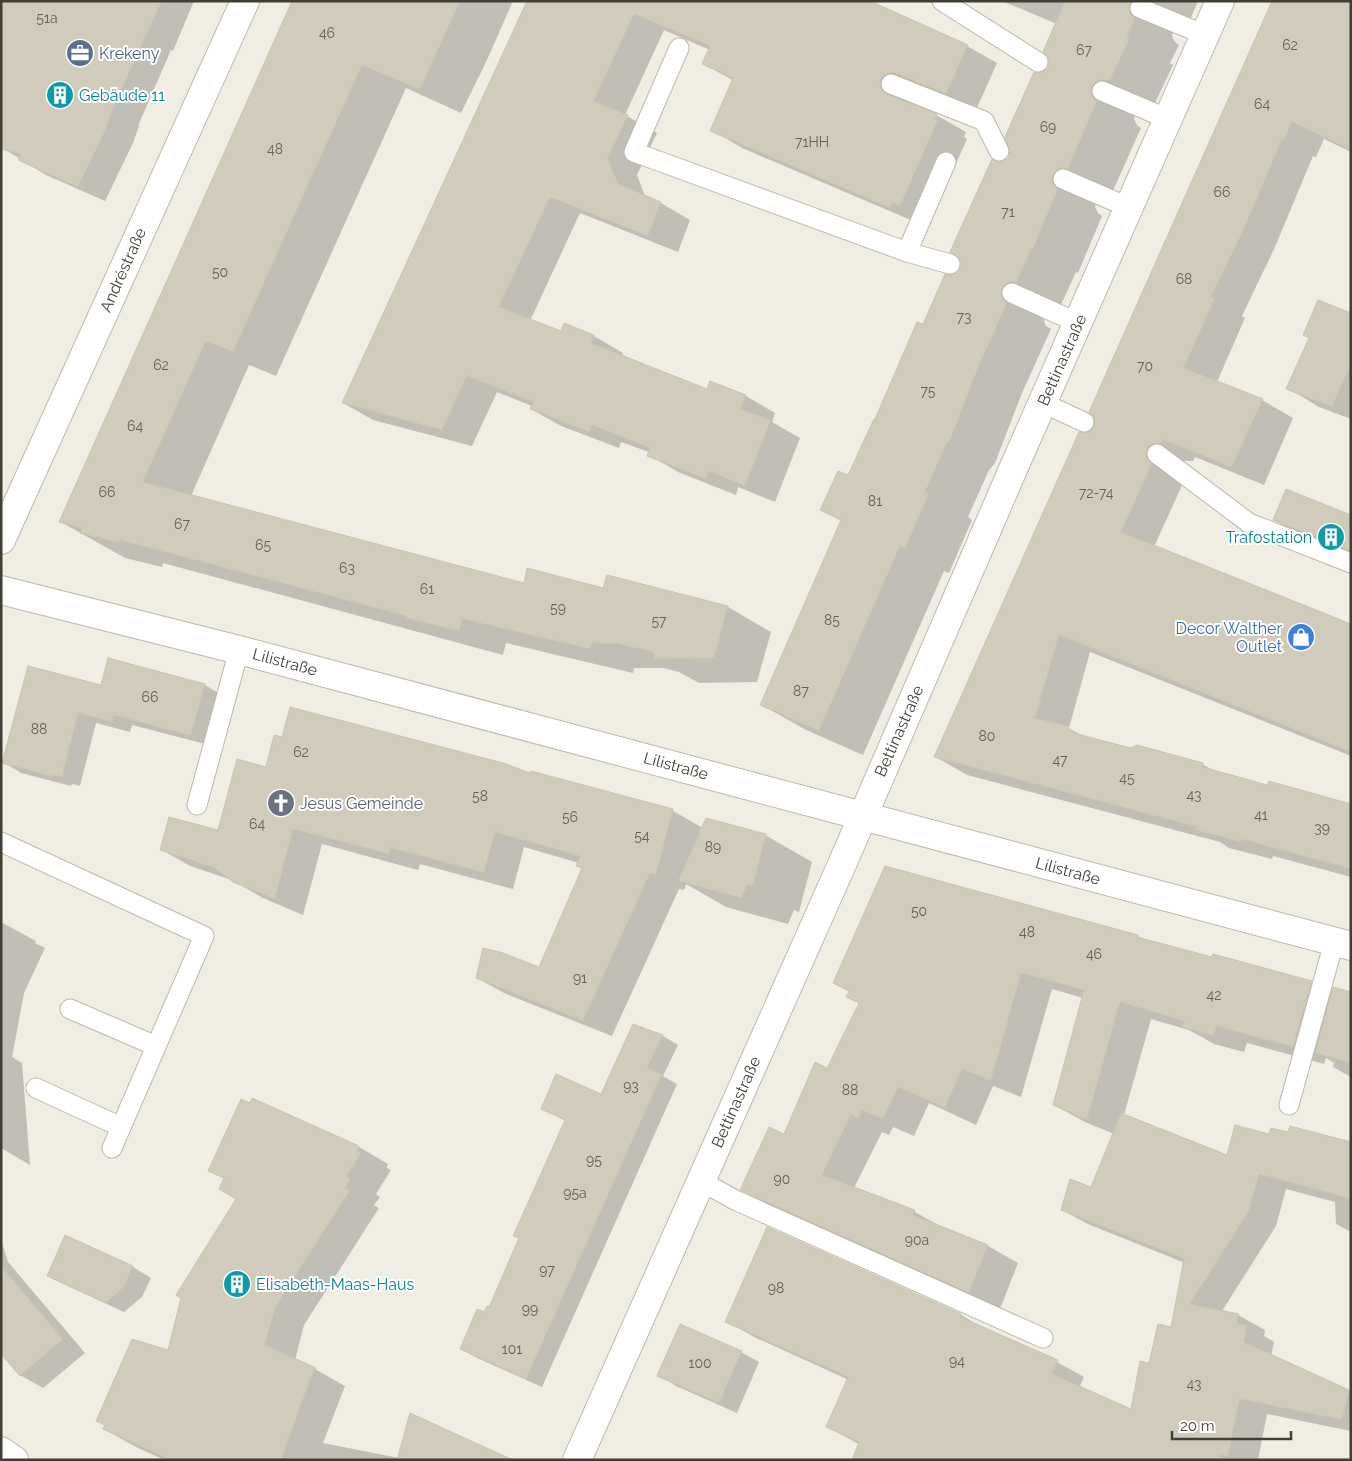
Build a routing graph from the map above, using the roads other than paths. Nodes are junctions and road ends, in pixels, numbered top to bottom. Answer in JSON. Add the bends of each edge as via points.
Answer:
{"nodes":[{"id":1,"x":942,"y":1,"type":"edge"},
{"id":2,"x":1220,"y":1,"type":"edge"},
{"id":3,"x":238,"y":3,"type":"edge"},
{"id":4,"x":1140,"y":8,"type":"dead end"},
{"id":5,"x":1205,"y":35,"type":"junction"},
{"id":6,"x":679,"y":48,"type":"dead end"},
{"id":7,"x":1038,"y":62,"type":"dead end"},
{"id":8,"x":891,"y":84,"type":"dead end"},
{"id":9,"x":1102,"y":91,"type":"dead end"},
{"id":10,"x":1168,"y":119,"type":"junction"},
{"id":11,"x":998,"y":151,"type":"dead end"},
{"id":12,"x":946,"y":162,"type":"dead end"},
{"id":13,"x":1063,"y":179,"type":"dead end"},
{"id":14,"x":1130,"y":208,"type":"junction"},
{"id":15,"x":907,"y":252,"type":"junction"},
{"id":16,"x":950,"y":264,"type":"dead end"},
{"id":17,"x":1012,"y":293,"type":"dead end"},
{"id":18,"x":1078,"y":323,"type":"junction"},
{"id":19,"x":1043,"y":403,"type":"junction"},
{"id":20,"x":1084,"y":422,"type":"dead end"},
{"id":21,"x":1157,"y":454,"type":"dead end"},
{"id":22,"x":1,"y":540,"type":"edge"},
{"id":23,"x":1351,"y":563,"type":"edge"},
{"id":24,"x":1,"y":590,"type":"edge"},
{"id":25,"x":239,"y":650,"type":"junction"},
{"id":26,"x":197,"y":805,"type":"dead end"},
{"id":27,"x":863,"y":816,"type":"junction"},
{"id":28,"x":1,"y":842,"type":"edge"},
{"id":29,"x":1342,"y":944,"type":"edge"},
{"id":30,"x":70,"y":1009,"type":"dead end"},
{"id":31,"x":156,"y":1046,"type":"junction"},
{"id":32,"x":36,"y":1088,"type":"dead end"},
{"id":33,"x":1289,"y":1105,"type":"dead end"},
{"id":34,"x":121,"y":1127,"type":"junction"},
{"id":35,"x":112,"y":1148,"type":"dead end"},
{"id":36,"x":701,"y":1182,"type":"junction"},
{"id":37,"x":1043,"y":1338,"type":"dead end"},
{"id":38,"x":1,"y":1451,"type":"edge"},
{"id":39,"x":14,"y":1460,"type":"edge"},
{"id":40,"x":577,"y":1460,"type":"edge"}],
"edges":[{"from":1,"to":7,"type":"lane"},
{"from":2,"to":5,"type":"street","name":"Bettinastraße"},
{"from":3,"to":22,"type":"street","name":"Andréstraße"},
{"from":4,"to":5,"type":"lane"},
{"from":5,"to":10,"type":"street","name":"Bettinastraße"},
{"from":6,"to":15,"type":"lane","via":[[634,152]]},
{"from":8,"to":11,"type":"lane","via":[[984,121]]},
{"from":9,"to":10,"type":"lane"},
{"from":10,"to":14,"type":"street","name":"Bettinastraße"},
{"from":12,"to":15,"type":"lane"},
{"from":13,"to":14,"type":"lane"},
{"from":14,"to":18,"type":"street","name":"Bettinastraße"},
{"from":15,"to":16,"type":"lane"},
{"from":17,"to":18,"type":"lane"},
{"from":18,"to":19,"type":"street","name":"Bettinastraße"},
{"from":19,"to":20,"type":"lane"},
{"from":19,"to":27,"type":"street","name":"Bettinastraße"},
{"from":21,"to":23,"type":"lane","via":[[1248,523]]},
{"from":24,"to":25,"type":"street","name":"Lilistraße"},
{"from":25,"to":26,"type":"lane"},
{"from":25,"to":27,"type":"street","name":"Lilistraße"},
{"from":27,"to":29,"type":"street","name":"Lilistraße"},
{"from":27,"to":36,"type":"street","name":"Bettinastraße"},
{"from":28,"to":31,"type":"lane","via":[[204,936]]},
{"from":29,"to":33,"type":"lane"},
{"from":30,"to":31,"type":"lane"},
{"from":31,"to":34,"type":"lane"},
{"from":32,"to":34,"type":"lane"},
{"from":34,"to":35,"type":"lane"},
{"from":36,"to":37,"type":"lane"},
{"from":36,"to":40,"type":"street","name":"Bettinastraße"},
{"from":38,"to":39,"type":"street"}]}
